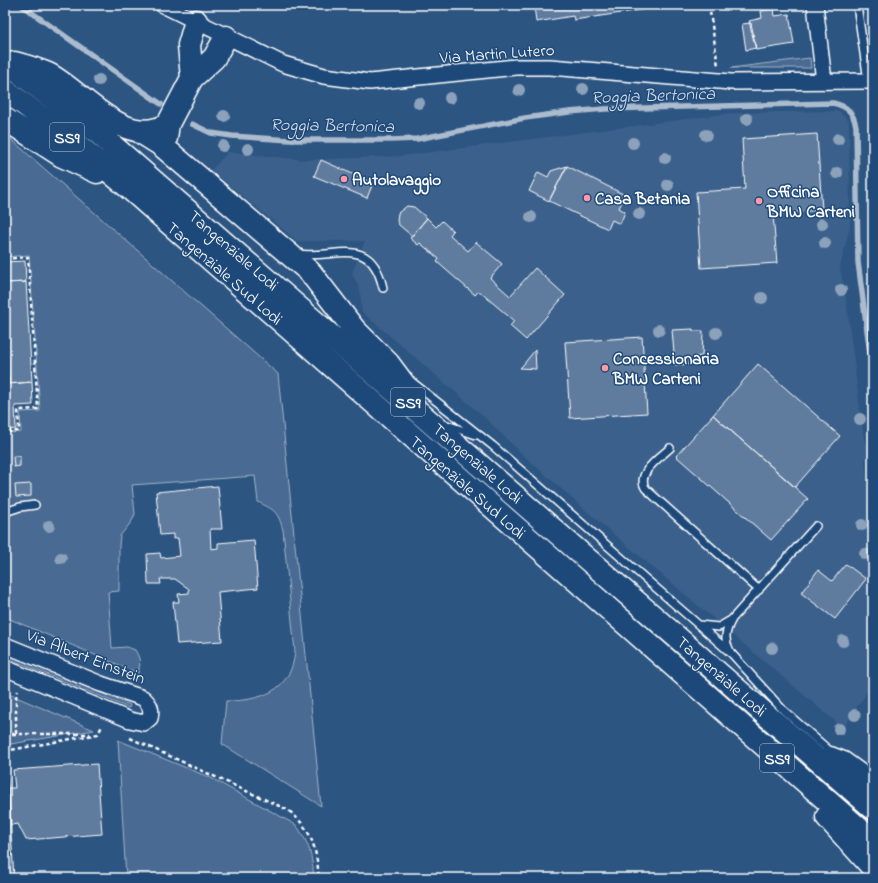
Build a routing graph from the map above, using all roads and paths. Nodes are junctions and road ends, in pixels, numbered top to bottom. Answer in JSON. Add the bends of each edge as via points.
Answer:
{"nodes":[{"id":1,"x":163,"y":5,"type":"edge"},
{"id":2,"x":709,"y":5,"type":"edge"},
{"id":3,"x":815,"y":5,"type":"edge"},
{"id":4,"x":857,"y":5,"type":"edge"},
{"id":5,"x":196,"y":21,"type":"junction"},
{"id":6,"x":226,"y":37,"type":"junction"},
{"id":7,"x":5,"y":61,"type":"edge"},
{"id":8,"x":192,"y":78,"type":"junction"},
{"id":9,"x":720,"y":81,"type":"junction"},
{"id":10,"x":824,"y":81,"type":"junction"},
{"id":11,"x":871,"y":81,"type":"edge"},
{"id":12,"x":5,"y":90,"type":"edge"},
{"id":13,"x":5,"y":119,"type":"edge"},
{"id":14,"x":168,"y":124,"type":"junction"},
{"id":15,"x":137,"y":130,"type":"junction"},
{"id":16,"x":176,"y":158,"type":"junction"},
{"id":17,"x":127,"y":186,"type":"junction"},
{"id":18,"x":281,"y":248,"type":"junction"},
{"id":19,"x":321,"y":253,"type":"junction"},
{"id":20,"x":5,"y":259,"type":"edge"},
{"id":21,"x":315,"y":278,"type":"junction"},
{"id":22,"x":383,"y":288,"type":"dead end"},
{"id":23,"x":388,"y":363,"type":"junction"},
{"id":24,"x":424,"y":416,"type":"junction"},
{"id":25,"x":5,"y":432,"type":"edge"},
{"id":26,"x":483,"y":438,"type":"junction"},
{"id":27,"x":670,"y":448,"type":"dead end"},
{"id":28,"x":35,"y":505,"type":"dead end"},
{"id":29,"x":5,"y":512,"type":"edge"},
{"id":30,"x":816,"y":526,"type":"dead end"},
{"id":31,"x":759,"y":590,"type":"junction"},
{"id":32,"x":732,"y":619,"type":"junction"},
{"id":33,"x":698,"y":624,"type":"junction"},
{"id":34,"x":5,"y":644,"type":"edge"},
{"id":35,"x":732,"y":654,"type":"junction"},
{"id":36,"x":5,"y":668,"type":"edge"},
{"id":37,"x":11,"y":688,"type":"dead end"},
{"id":38,"x":18,"y":691,"type":"junction"},
{"id":39,"x":25,"y":694,"type":"dead end"},
{"id":40,"x":782,"y":710,"type":"junction"},
{"id":41,"x":95,"y":724,"type":"dead end"},
{"id":42,"x":102,"y":726,"type":"junction"},
{"id":43,"x":106,"y":728,"type":"dead end"},
{"id":44,"x":5,"y":734,"type":"edge"},
{"id":45,"x":16,"y":734,"type":"junction"},
{"id":46,"x":98,"y":734,"type":"junction"},
{"id":47,"x":127,"y":737,"type":"dead end"},
{"id":48,"x":806,"y":749,"type":"junction"},
{"id":49,"x":5,"y":751,"type":"edge"},
{"id":50,"x":843,"y":763,"type":"junction"},
{"id":51,"x":873,"y":785,"type":"edge"},
{"id":52,"x":818,"y":793,"type":"junction"},
{"id":53,"x":873,"y":808,"type":"edge"},
{"id":54,"x":873,"y":842,"type":"edge"},
{"id":55,"x":873,"y":868,"type":"edge"},
{"id":56,"x":319,"y":878,"type":"edge"}],
"edges":[{"from":1,"to":5,"type":"street","name":"Via Martin Lutero"},
{"from":2,"to":9,"type":"path"},
{"from":3,"to":10,"type":"street"},
{"from":4,"to":11,"type":"lane"},
{"from":5,"to":6,"type":"street","name":"Via Martin Lutero"},
{"from":5,"to":8,"type":"highway","via":[[189,45]]},
{"from":6,"to":8,"type":"highway","via":[[214,58]]},
{"from":6,"to":9,"type":"street","name":"Via Martin Lutero","via":[[302,71],[370,82],[516,67],[550,67]]},
{"from":7,"to":15,"type":"highway","via":[[48,74],[104,115],[123,126]]},
{"from":7,"to":24,"type":"highway","name":"Tangenziale Lodi","number":"SS9","via":[[97,132]]},
{"from":8,"to":14,"type":"highway"},
{"from":9,"to":10,"type":"street","name":"Via Martin Lutero"},
{"from":10,"to":11,"type":"street","name":"Via Martin Lutero"},
{"from":12,"to":17,"type":"highway","name":"Tangenziale Sud Lodi","number":"SS9"},
{"from":13,"to":17,"type":"highway","via":[[62,156]]},
{"from":14,"to":15,"type":"highway","via":[[161,128]]},
{"from":14,"to":16,"type":"highway","via":[[167,140]]},
{"from":15,"to":16,"type":"highway"},
{"from":16,"to":18,"type":"highway"},
{"from":17,"to":52,"type":"highway","name":"Tangenziale Sud Lodi","number":"SS9"},
{"from":18,"to":19,"type":"lane","via":[[303,254]]},
{"from":18,"to":21,"type":"highway"},
{"from":19,"to":21,"type":"lane","via":[[316,256],[312,265]]},
{"from":19,"to":22,"type":"lane","via":[[351,252],[362,256],[376,267]]},
{"from":20,"to":25,"type":"path","via":[[28,257],[38,409],[18,410],[19,431]]},
{"from":21,"to":23,"type":"highway","via":[[354,329]]},
{"from":23,"to":24,"type":"highway","via":[[407,387]]},
{"from":23,"to":26,"type":"lane"},
{"from":24,"to":26,"type":"lane"},
{"from":24,"to":48,"type":"highway","name":"Tangenziale Lodi","number":"SS9"},
{"from":26,"to":33,"type":"lane"},
{"from":27,"to":31,"type":"lane","via":[[646,471],[642,477],[642,484]]},
{"from":28,"to":29,"type":"lane"},
{"from":30,"to":31,"type":"lane"},
{"from":31,"to":32,"type":"lane"},
{"from":32,"to":33,"type":"lane","via":[[719,627]]},
{"from":32,"to":35,"type":"lane","via":[[726,640]]},
{"from":33,"to":35,"type":"lane"},
{"from":34,"to":36,"type":"street","name":"Via Albert Einstein","via":[[101,684],[143,698],[151,708],[150,718],[144,723],[130,720]]},
{"from":35,"to":40,"type":"lane"},
{"from":37,"to":38,"type":"path"},
{"from":38,"to":39,"type":"path"},
{"from":38,"to":45,"type":"path"},
{"from":40,"to":48,"type":"lane"},
{"from":40,"to":50,"type":"lane"},
{"from":41,"to":42,"type":"path"},
{"from":42,"to":43,"type":"path"},
{"from":42,"to":46,"type":"path"},
{"from":44,"to":45,"type":"path"},
{"from":45,"to":46,"type":"path"},
{"from":46,"to":49,"type":"path"},
{"from":47,"to":56,"type":"path","via":[[288,810],[300,819],[310,833],[316,850]]},
{"from":48,"to":50,"type":"highway"},
{"from":48,"to":53,"type":"highway","name":"Tangenziale Lodi","number":"SS9"},
{"from":50,"to":51,"type":"highway"},
{"from":52,"to":54,"type":"highway","name":"Tangenziale Sud Lodi","number":"SS9"},
{"from":52,"to":55,"type":"highway","via":[[828,818]]}]}
